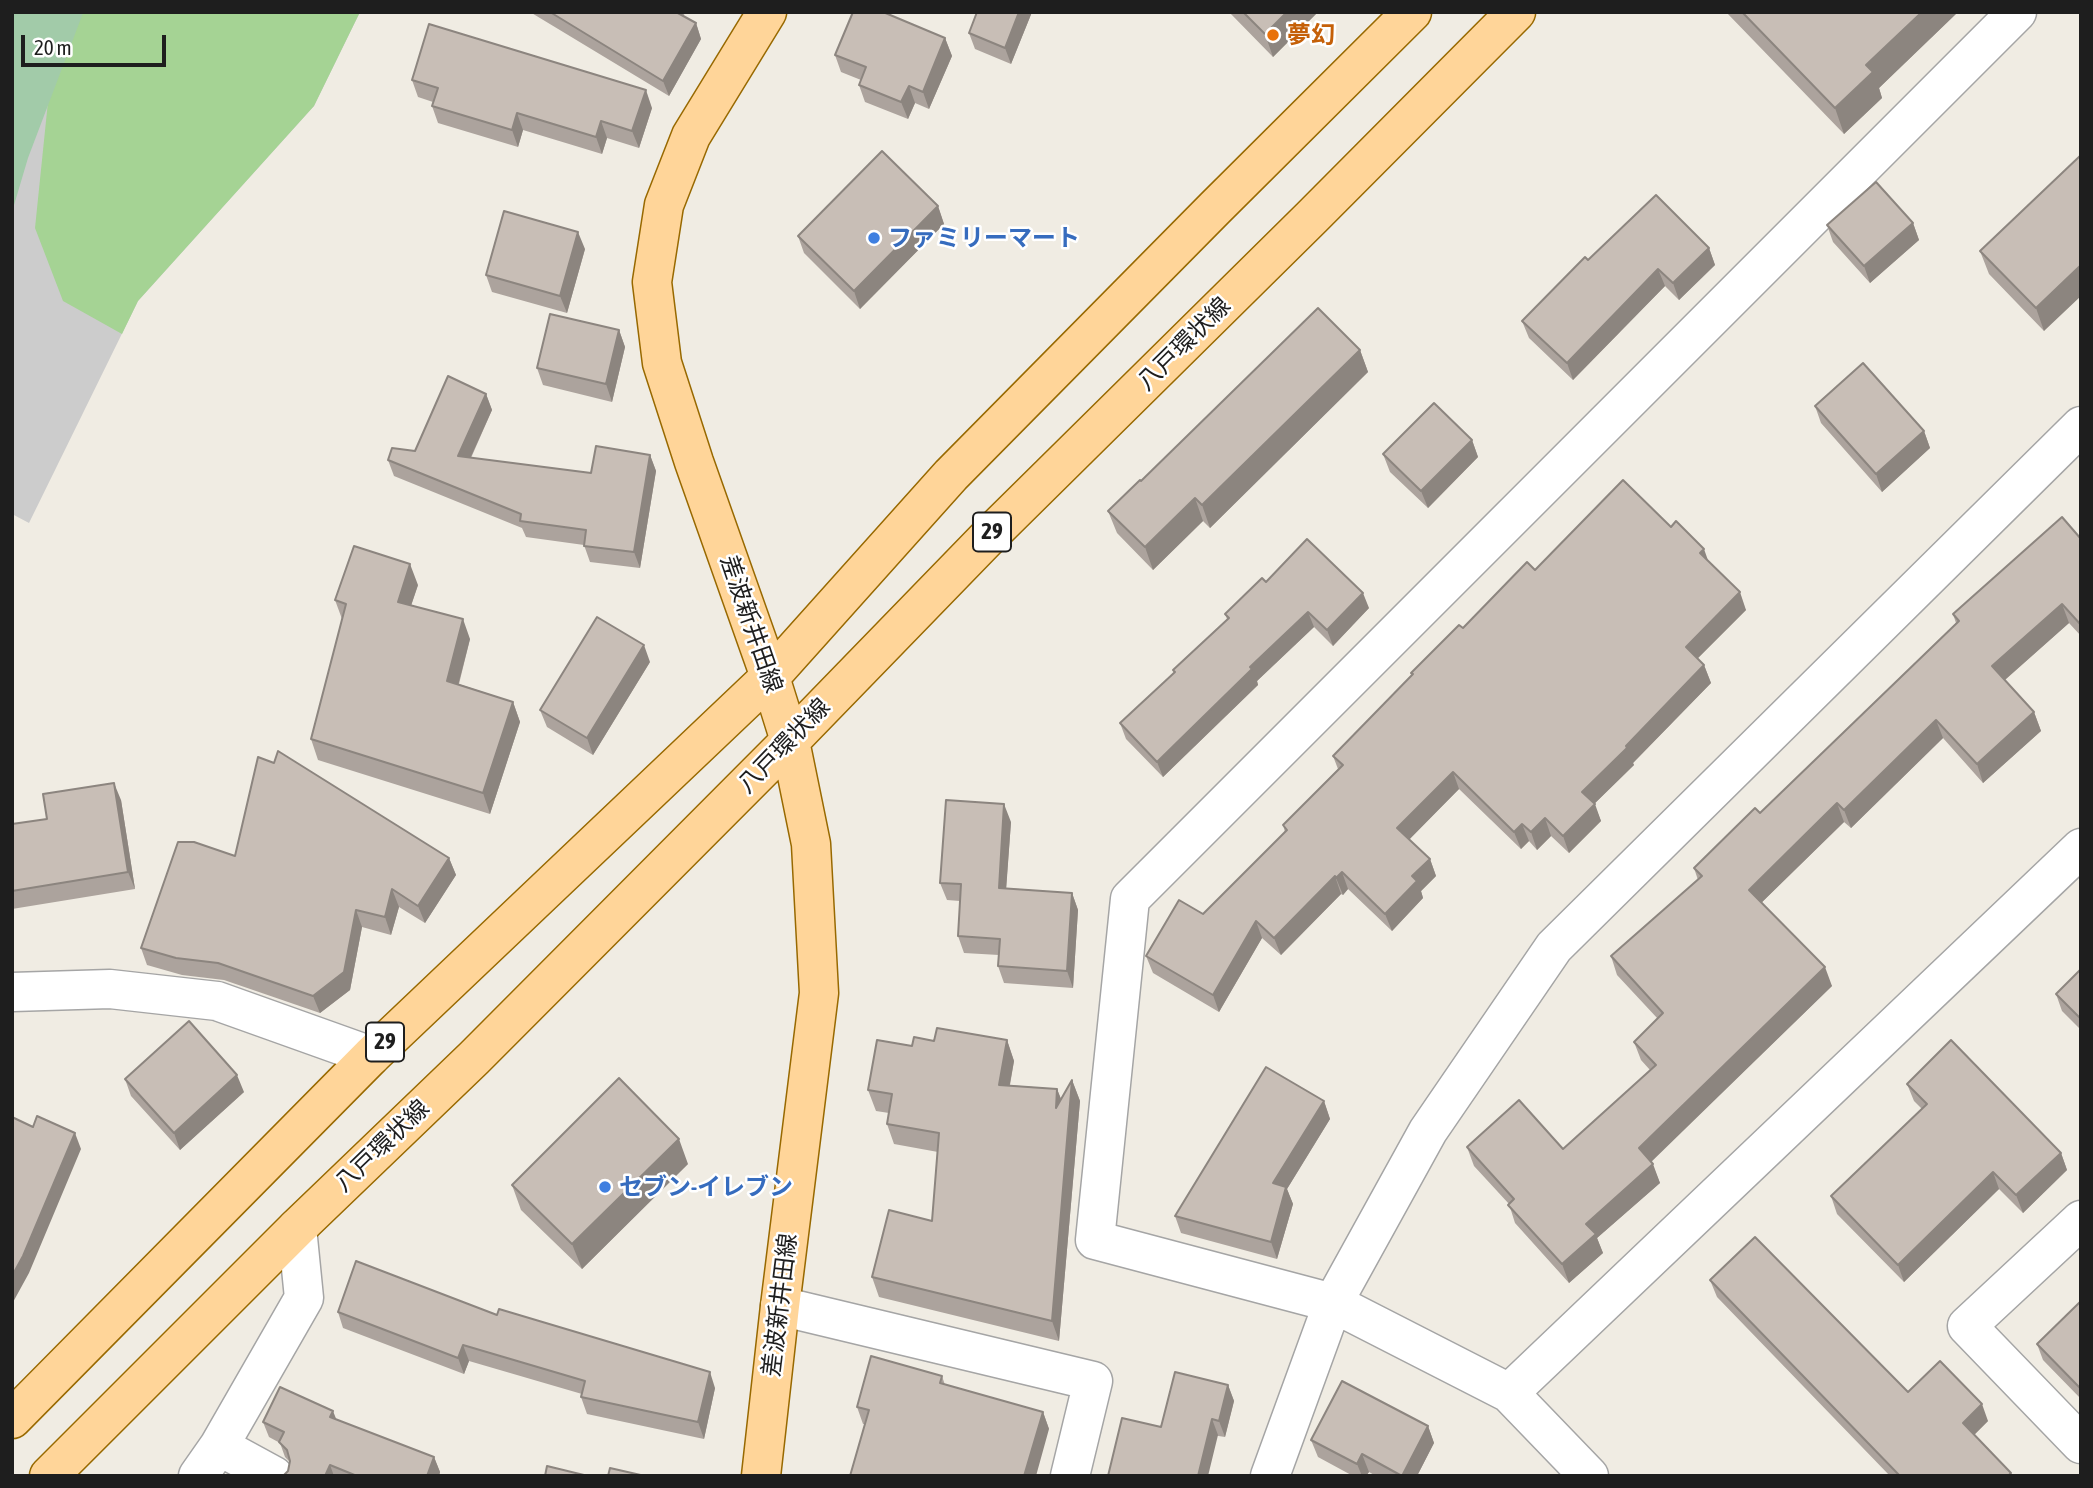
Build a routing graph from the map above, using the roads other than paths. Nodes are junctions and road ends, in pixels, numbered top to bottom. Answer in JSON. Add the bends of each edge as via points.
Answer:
{"nodes":[{"id":1,"x":767,"y":12,"type":"edge"},
{"id":2,"x":1412,"y":12,"type":"edge"},
{"id":3,"x":1516,"y":12,"type":"edge"},
{"id":4,"x":2017,"y":12,"type":"edge"},
{"id":5,"x":2076,"y":442,"type":"edge"},
{"id":6,"x":770,"y":677,"type":"junction"},
{"id":7,"x":790,"y":741,"type":"junction"},
{"id":8,"x":2081,"y":848,"type":"edge"},
{"id":9,"x":12,"y":992,"type":"edge"},
{"id":10,"x":371,"y":1056,"type":"junction"},
{"id":11,"x":2081,"y":1220,"type":"edge"},
{"id":12,"x":297,"y":1227,"type":"junction"},
{"id":13,"x":1333,"y":1303,"type":"junction"},
{"id":14,"x":780,"y":1306,"type":"junction"},
{"id":15,"x":1509,"y":1393,"type":"junction"},
{"id":16,"x":12,"y":1419,"type":"edge"},
{"id":17,"x":2081,"y":1444,"type":"edge"},
{"id":18,"x":209,"y":1461,"type":"edge"},
{"id":19,"x":49,"y":1476,"type":"edge"},
{"id":20,"x":274,"y":1476,"type":"edge"},
{"id":21,"x":761,"y":1476,"type":"edge"},
{"id":22,"x":1070,"y":1476,"type":"edge"},
{"id":23,"x":1270,"y":1476,"type":"edge"},
{"id":24,"x":1589,"y":1476,"type":"edge"}],
"edges":[{"from":1,"to":6,"type":"main road","name":"差波新井田線","via":[[691,136],[664,205],[652,282],[662,363]]},
{"from":2,"to":6,"type":"main road","number":"29","via":[[951,475]]},
{"from":3,"to":7,"type":"main road","name":"八戸環状線","number":"29","via":[[990,534]]},
{"from":4,"to":13,"type":"street","via":[[1130,899],[1095,1240]]},
{"from":5,"to":13,"type":"street","via":[[1554,947],[1428,1131]]},
{"from":6,"to":7,"type":"main road","name":"差波新井田線"},
{"from":6,"to":10,"type":"main road","number":"29"},
{"from":7,"to":12,"type":"main road","name":"八戸環状線","number":"29","via":[[474,1058]]},
{"from":7,"to":14,"type":"main road","name":"差波新井田線","via":[[811,844],[819,993]]},
{"from":8,"to":15,"type":"street"},
{"from":9,"to":10,"type":"street","via":[[110,989],[216,1001]]},
{"from":10,"to":16,"type":"main road","number":"29"},
{"from":11,"to":17,"type":"street","via":[[1968,1326]]},
{"from":12,"to":18,"type":"street","via":[[304,1298]]},
{"from":12,"to":19,"type":"main road","name":"八戸環状線","number":"29"},
{"from":13,"to":15,"type":"street"},
{"from":13,"to":23,"type":"street"},
{"from":14,"to":21,"type":"main road","name":"差波新井田線"},
{"from":14,"to":22,"type":"street","via":[[1093,1381]]},
{"from":15,"to":24,"type":"street"},
{"from":18,"to":20,"type":"street"}]}
